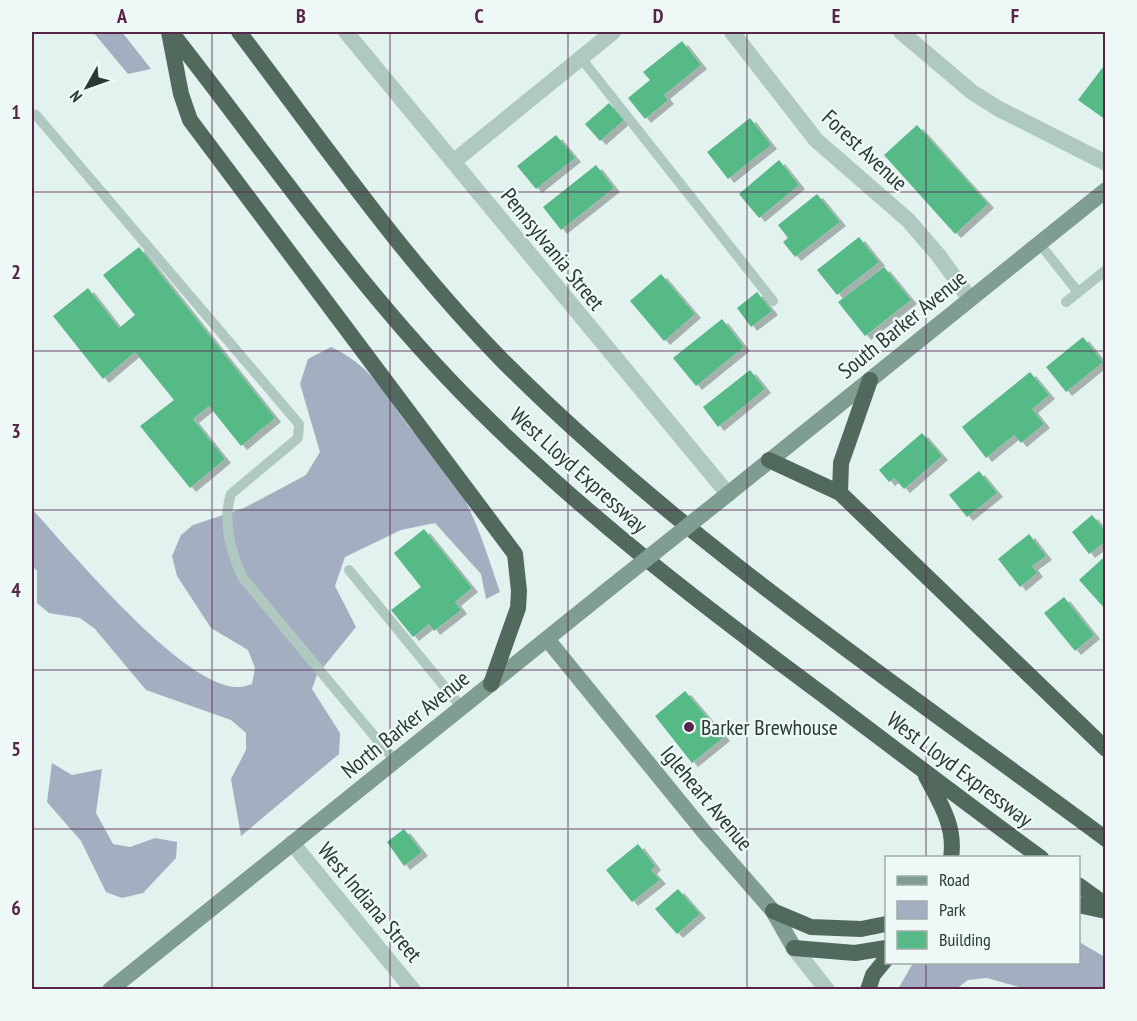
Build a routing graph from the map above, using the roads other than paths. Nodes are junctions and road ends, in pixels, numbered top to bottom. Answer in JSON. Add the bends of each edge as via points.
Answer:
{"nodes":[{"id":1,"x":170,"y":32,"type":"edge"},
{"id":2,"x":239,"y":32,"type":"edge"},
{"id":3,"x":345,"y":32,"type":"edge"},
{"id":4,"x":614,"y":32,"type":"edge"},
{"id":5,"x":732,"y":32,"type":"edge"},
{"id":6,"x":901,"y":32,"type":"edge"},
{"id":7,"x":581,"y":58,"type":"junction"},
{"id":8,"x":32,"y":114,"type":"edge"},
{"id":9,"x":453,"y":162,"type":"junction"},
{"id":10,"x":1106,"y":163,"type":"edge"},
{"id":11,"x":1106,"y":190,"type":"edge"},
{"id":12,"x":1039,"y":243,"type":"junction"},
{"id":13,"x":1106,"y":270,"type":"edge"},
{"id":14,"x":1078,"y":292,"type":"junction"},
{"id":15,"x":970,"y":299,"type":"junction"},
{"id":16,"x":773,"y":301,"type":"dead end"},
{"id":17,"x":1066,"y":302,"type":"dead end"},
{"id":18,"x":870,"y":380,"type":"junction"},
{"id":19,"x":769,"y":460,"type":"junction"},
{"id":20,"x":840,"y":493,"type":"junction"},
{"id":21,"x":728,"y":494,"type":"junction"},
{"id":22,"x":349,"y":570,"type":"dead end"},
{"id":23,"x":548,"y":639,"type":"junction"},
{"id":24,"x":491,"y":684,"type":"junction"},
{"id":25,"x":462,"y":708,"type":"junction"},
{"id":26,"x":1106,"y":749,"type":"edge"},
{"id":27,"x":395,"y":761,"type":"junction"},
{"id":28,"x":924,"y":772,"type":"junction"},
{"id":29,"x":1106,"y":838,"type":"edge"},
{"id":30,"x":292,"y":843,"type":"junction"},
{"id":31,"x":951,"y":856,"type":"edge"},
{"id":32,"x":1038,"y":856,"type":"edge"},
{"id":33,"x":1080,"y":886,"type":"edge"},
{"id":34,"x":1080,"y":905,"type":"edge"},
{"id":35,"x":1106,"y":905,"type":"edge"},
{"id":36,"x":773,"y":911,"type":"junction"},
{"id":37,"x":1106,"y":911,"type":"edge"},
{"id":38,"x":885,"y":924,"type":"edge"},
{"id":39,"x":794,"y":948,"type":"junction"},
{"id":40,"x":885,"y":948,"type":"edge"},
{"id":41,"x":885,"y":960,"type":"edge"},
{"id":42,"x":110,"y":990,"type":"edge"},
{"id":43,"x":413,"y":990,"type":"edge"},
{"id":44,"x":827,"y":990,"type":"edge"},
{"id":45,"x":868,"y":990,"type":"edge"}],
"edges":[{"from":1,"to":24,"type":"highway","via":[[181,94],[190,120],[515,554],[518,608]]},
{"from":1,"to":28,"type":"highway","name":"West Lloyd Expressway","via":[[333,243],[474,406],[541,470],[676,586]]},
{"from":2,"to":29,"type":"highway","name":"West Lloyd Expressway","via":[[393,236],[504,361],[598,452],[667,511],[812,623]]},
{"from":3,"to":9,"type":"street","name":"Pennsylvania Street"},
{"from":4,"to":7,"type":"street"},
{"from":5,"to":15,"type":"street","name":"Forest Avenue","via":[[816,140],[908,220]]},
{"from":6,"to":10,"type":"street","via":[[981,97]]},
{"from":7,"to":9,"type":"street"},
{"from":7,"to":16,"type":"lane"},
{"from":8,"to":27,"type":"lane","via":[[110,199],[299,424],[298,438],[231,494],[227,507],[233,558],[243,578]]},
{"from":9,"to":21,"type":"street","name":"Pennsylvania Street"},
{"from":11,"to":12,"type":"main road","name":"South Barker Avenue"},
{"from":12,"to":14,"type":"lane"},
{"from":12,"to":15,"type":"main road","name":"South Barker Avenue"},
{"from":13,"to":14,"type":"lane"},
{"from":14,"to":17,"type":"lane"},
{"from":15,"to":18,"type":"main road","name":"South Barker Avenue"},
{"from":18,"to":19,"type":"main road","name":"South Barker Avenue"},
{"from":18,"to":20,"type":"highway","via":[[841,463]]},
{"from":19,"to":20,"type":"highway"},
{"from":19,"to":21,"type":"main road","name":"South Barker Avenue"},
{"from":20,"to":26,"type":"highway"},
{"from":21,"to":23,"type":"main road","name":"North Barker Avenue","bridge":true},
{"from":22,"to":25,"type":"lane"},
{"from":23,"to":24,"type":"main road","name":"North Barker Avenue"},
{"from":23,"to":36,"type":"main road","name":"Igleheart Avenue"},
{"from":24,"to":25,"type":"main road","name":"North Barker Avenue"},
{"from":25,"to":27,"type":"main road","name":"North Barker Avenue"},
{"from":27,"to":30,"type":"main road","name":"North Barker Avenue"},
{"from":28,"to":31,"type":"highway","via":[[951,825]]},
{"from":28,"to":32,"type":"highway","name":"West Lloyd Expressway"},
{"from":30,"to":42,"type":"main road","name":"North Barker Avenue"},
{"from":30,"to":43,"type":"street","name":"West Indiana Street"},
{"from":33,"to":35,"type":"highway"},
{"from":34,"to":37,"type":"highway"},
{"from":36,"to":38,"type":"highway","via":[[811,927],[861,929]]},
{"from":36,"to":39,"type":"main road","name":"Igleheart Avenue"},
{"from":39,"to":40,"type":"highway","via":[[855,952]]},
{"from":39,"to":44,"type":"street","name":"Igleheart Avenue"},
{"from":41,"to":45,"type":"highway","via":[[873,975]]}]}
